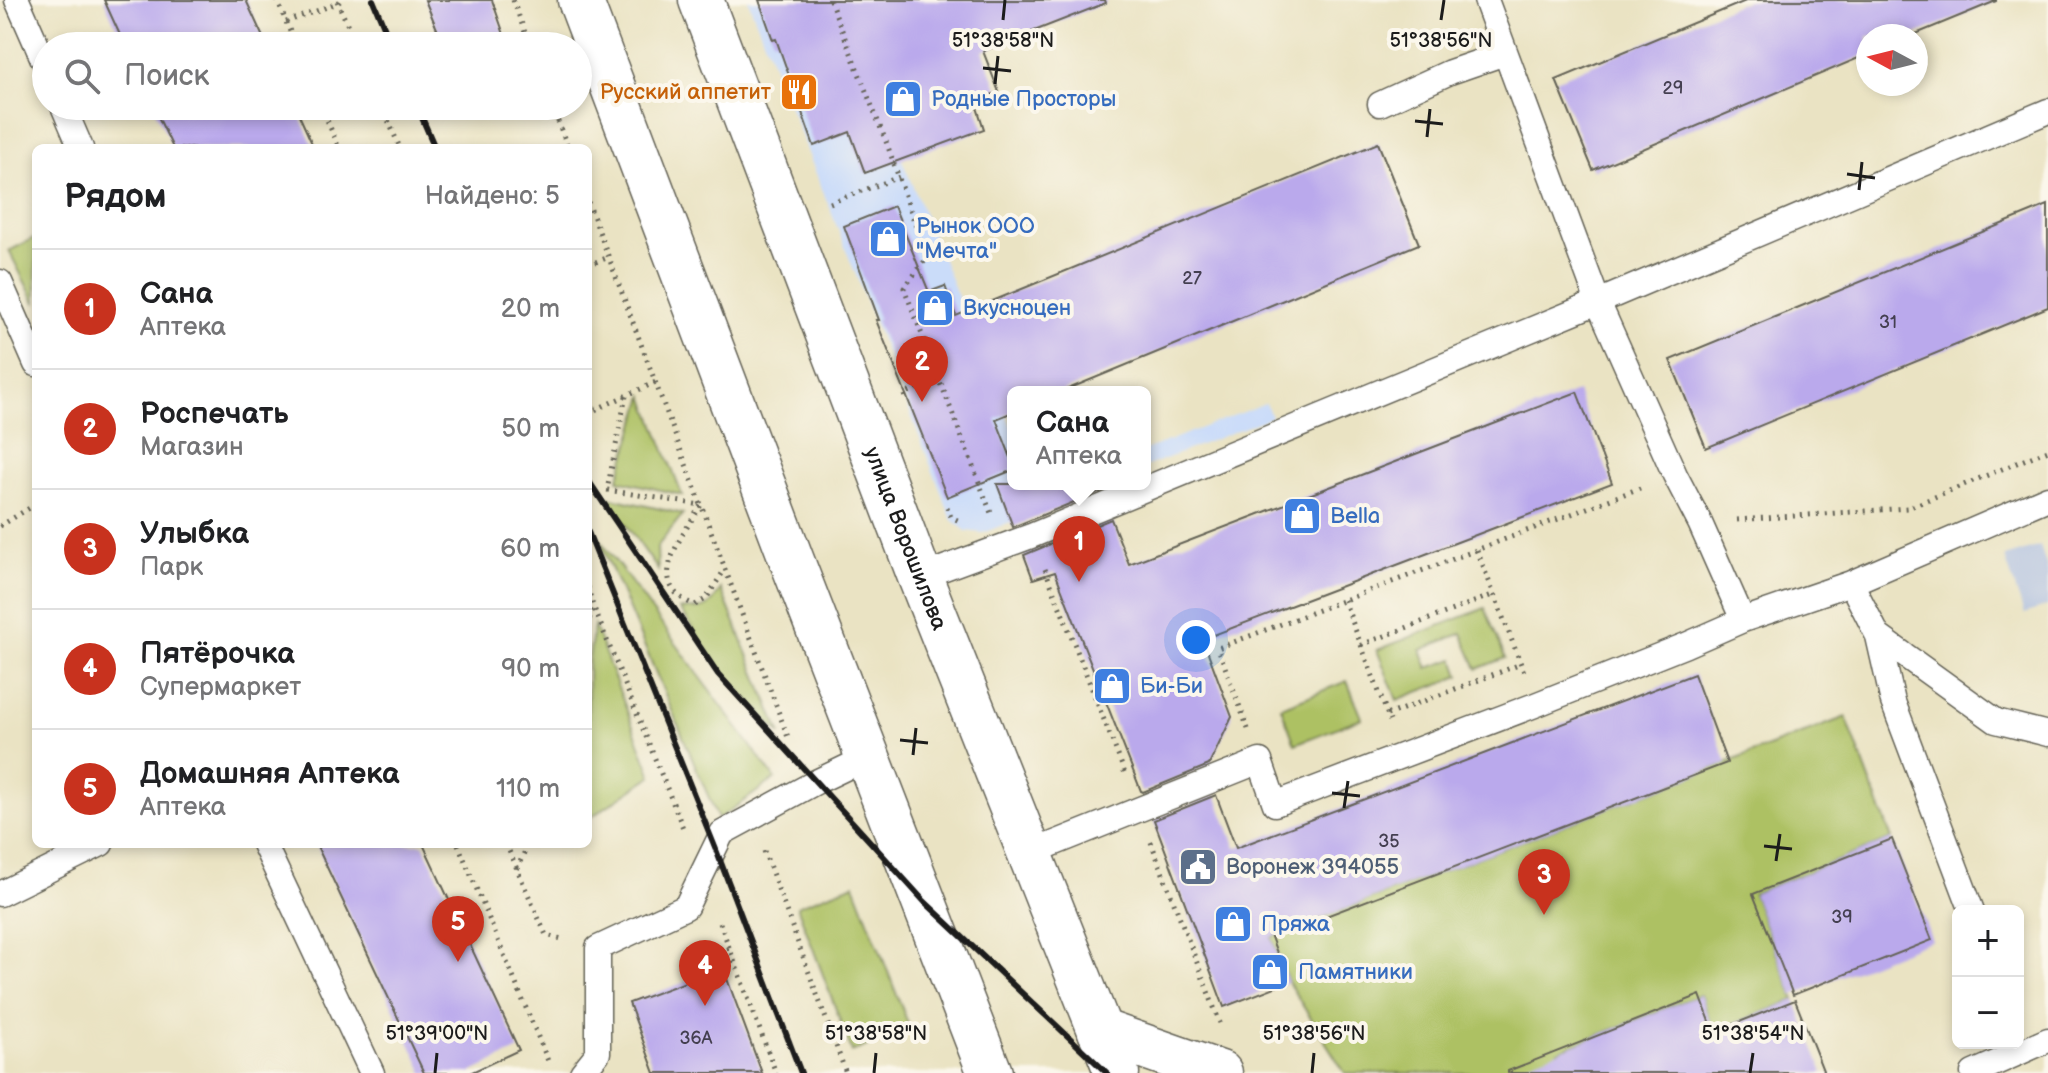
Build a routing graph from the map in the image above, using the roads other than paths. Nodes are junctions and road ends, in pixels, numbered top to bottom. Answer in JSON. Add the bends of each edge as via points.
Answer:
{"nodes":[{"id":1,"x":17,"y":0,"type":"edge"},
{"id":2,"x":580,"y":0,"type":"edge"},
{"id":3,"x":701,"y":0,"type":"edge"},
{"id":4,"x":1486,"y":0,"type":"edge"},
{"id":5,"x":32,"y":34,"type":"edge"},
{"id":6,"x":1505,"y":53,"type":"junction"},
{"id":7,"x":1380,"y":104,"type":"dead end"},
{"id":8,"x":2048,"y":111,"type":"edge"},
{"id":9,"x":69,"y":120,"type":"edge"},
{"id":10,"x":79,"y":144,"type":"edge"},
{"id":11,"x":0,"y":282,"type":"edge"},
{"id":12,"x":1598,"y":302,"type":"junction"},
{"id":13,"x":32,"y":355,"type":"edge"},
{"id":14,"x":1151,"y":486,"type":"edge"},
{"id":15,"x":1142,"y":490,"type":"edge"},
{"id":16,"x":2047,"y":501,"type":"edge"},
{"id":17,"x":920,"y":577,"type":"junction"},
{"id":18,"x":1851,"y":583,"type":"junction"},
{"id":19,"x":1743,"y":620,"type":"junction"},
{"id":20,"x":1878,"y":636,"type":"junction"},
{"id":21,"x":2048,"y":734,"type":"edge"},
{"id":22,"x":868,"y":757,"type":"junction"},
{"id":23,"x":93,"y":848,"type":"edge"},
{"id":24,"x":266,"y":848,"type":"edge"},
{"id":25,"x":1030,"y":853,"type":"junction"},
{"id":26,"x":0,"y":894,"type":"edge"},
{"id":27,"x":1970,"y":905,"type":"edge"},
{"id":28,"x":1100,"y":1031,"type":"junction"},
{"id":29,"x":2048,"y":1040,"type":"edge"},
{"id":30,"x":372,"y":1073,"type":"edge"},
{"id":31,"x":582,"y":1073,"type":"edge"},
{"id":32,"x":990,"y":1073,"type":"edge"},
{"id":33,"x":1117,"y":1073,"type":"edge"},
{"id":34,"x":1220,"y":1073,"type":"edge"},
{"id":35,"x":1973,"y":1073,"type":"edge"}],
"edges":[{"from":1,"to":5,"type":"lane"},
{"from":2,"to":22,"type":"main road"},
{"from":3,"to":17,"type":"main road","name":"улица Ворошилова"},
{"from":4,"to":6,"type":"lane"},
{"from":6,"to":7,"type":"lane"},
{"from":6,"to":12,"type":"lane"},
{"from":8,"to":12,"type":"lane"},
{"from":9,"to":10,"type":"lane"},
{"from":11,"to":13,"type":"lane"},
{"from":12,"to":14,"type":"lane"},
{"from":12,"to":19,"type":"lane"},
{"from":15,"to":17,"type":"lane"},
{"from":16,"to":18,"type":"lane"},
{"from":17,"to":25,"type":"main road","name":"улица Ворошилова"},
{"from":18,"to":19,"type":"lane"},
{"from":18,"to":20,"type":"lane"},
{"from":19,"to":25,"type":"lane","via":[[1275,804],[1260,761]]},
{"from":20,"to":21,"type":"lane","via":[[1996,721]]},
{"from":20,"to":27,"type":"lane","via":[[1893,702]]},
{"from":22,"to":31,"type":"lane","via":[[722,833],[686,907],[598,948],[598,1053]]},
{"from":22,"to":32,"type":"main road"},
{"from":23,"to":26,"type":"lane"},
{"from":24,"to":30,"type":"lane"},
{"from":25,"to":28,"type":"main road","name":"улица Ворошилова"},
{"from":28,"to":33,"type":"main road","name":"улица Ворошилова"},
{"from":28,"to":34,"type":"main road"},
{"from":29,"to":35,"type":"lane"}]}
